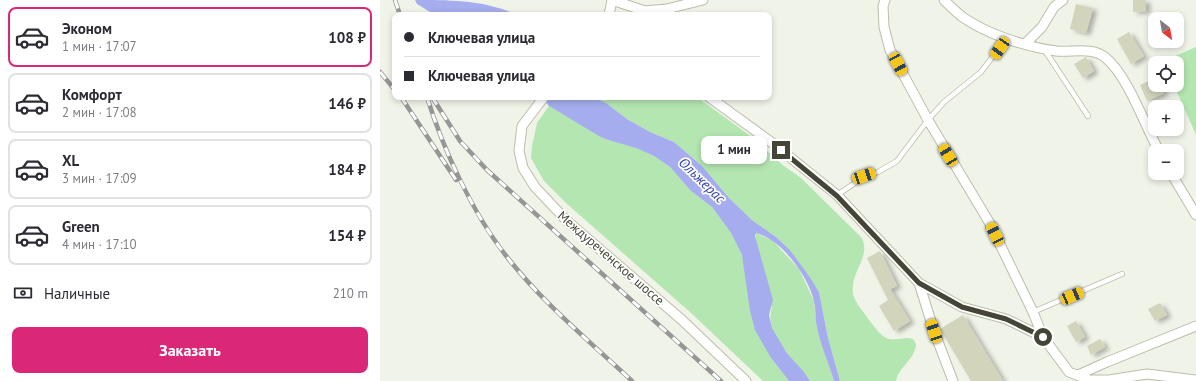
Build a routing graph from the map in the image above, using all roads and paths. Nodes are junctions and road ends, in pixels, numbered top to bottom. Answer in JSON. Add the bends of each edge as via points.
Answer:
{"nodes":[{"id":1,"x":612,"y":0,"type":"edge"},
{"id":2,"x":703,"y":0,"type":"edge"},
{"id":3,"x":885,"y":0,"type":"edge"},
{"id":4,"x":944,"y":0,"type":"edge"},
{"id":5,"x":1063,"y":0,"type":"edge"},
{"id":6,"x":611,"y":12,"type":"edge"},
{"id":7,"x":1006,"y":39,"type":"junction"},
{"id":8,"x":1026,"y":43,"type":"junction"},
{"id":9,"x":1043,"y":48,"type":"junction"},
{"id":10,"x":541,"y":100,"type":"edge"},
{"id":11,"x":713,"y":100,"type":"edge"},
{"id":12,"x":1088,"y":116,"type":"dead end"},
{"id":13,"x":928,"y":120,"type":"junction"},
{"id":14,"x":1155,"y":144,"type":"edge"},
{"id":15,"x":1175,"y":180,"type":"edge"},
{"id":16,"x":837,"y":196,"type":"junction"},
{"id":17,"x":1196,"y":215,"type":"edge"},
{"id":18,"x":1122,"y":274,"type":"dead end"},
{"id":19,"x":919,"y":283,"type":"junction"},
{"id":20,"x":1033,"y":312,"type":"junction"},
{"id":21,"x":1196,"y":326,"type":"edge"},
{"id":22,"x":1043,"y":337,"type":"junction"},
{"id":23,"x":1068,"y":372,"type":"junction"},
{"id":24,"x":1078,"y":376,"type":"junction"},
{"id":25,"x":1196,"y":380,"type":"edge"},
{"id":26,"x":746,"y":381,"type":"edge"},
{"id":27,"x":953,"y":381,"type":"edge"},
{"id":28,"x":1066,"y":381,"type":"edge"}],
"edges":[{"from":1,"to":2,"type":"street","via":[[645,11],[667,9]]},
{"from":1,"to":6,"type":"street"},
{"from":3,"to":13,"type":"street","via":[[884,27],[890,50]]},
{"from":4,"to":7,"type":"street","via":[[964,18]]},
{"from":5,"to":8,"type":"street","via":[[1054,7],[1042,26]]},
{"from":7,"to":8,"type":"street"},
{"from":7,"to":13,"type":"lane","via":[[981,72],[944,102]]},
{"from":8,"to":9,"type":"street"},
{"from":9,"to":12,"type":"lane"},
{"from":9,"to":14,"type":"street","via":[[1096,53],[1106,58],[1121,76]]},
{"from":10,"to":26,"type":"street","name":"Междуреченское шоссе","via":[[522,126],[519,151],[523,168],[535,187],[572,226],[682,320]]},
{"from":11,"to":16,"type":"street","via":[[771,142]]},
{"from":13,"to":16,"type":"lane","via":[[897,161],[878,172],[864,176]]},
{"from":13,"to":20,"type":"street","via":[[989,222]]},
{"from":15,"to":17,"type":"street"},
{"from":16,"to":19,"type":"street"},
{"from":18,"to":20,"type":"lane"},
{"from":19,"to":22,"type":"street","via":[[962,307],[1006,319]]},
{"from":19,"to":27,"type":"street"},
{"from":20,"to":22,"type":"street"},
{"from":21,"to":24,"type":"street"},
{"from":22,"to":23,"type":"street"},
{"from":23,"to":24,"type":"street"},
{"from":23,"to":28,"type":"street"},
{"from":24,"to":25,"type":"street","via":[[1089,380],[1109,380],[1147,374]]}]}
